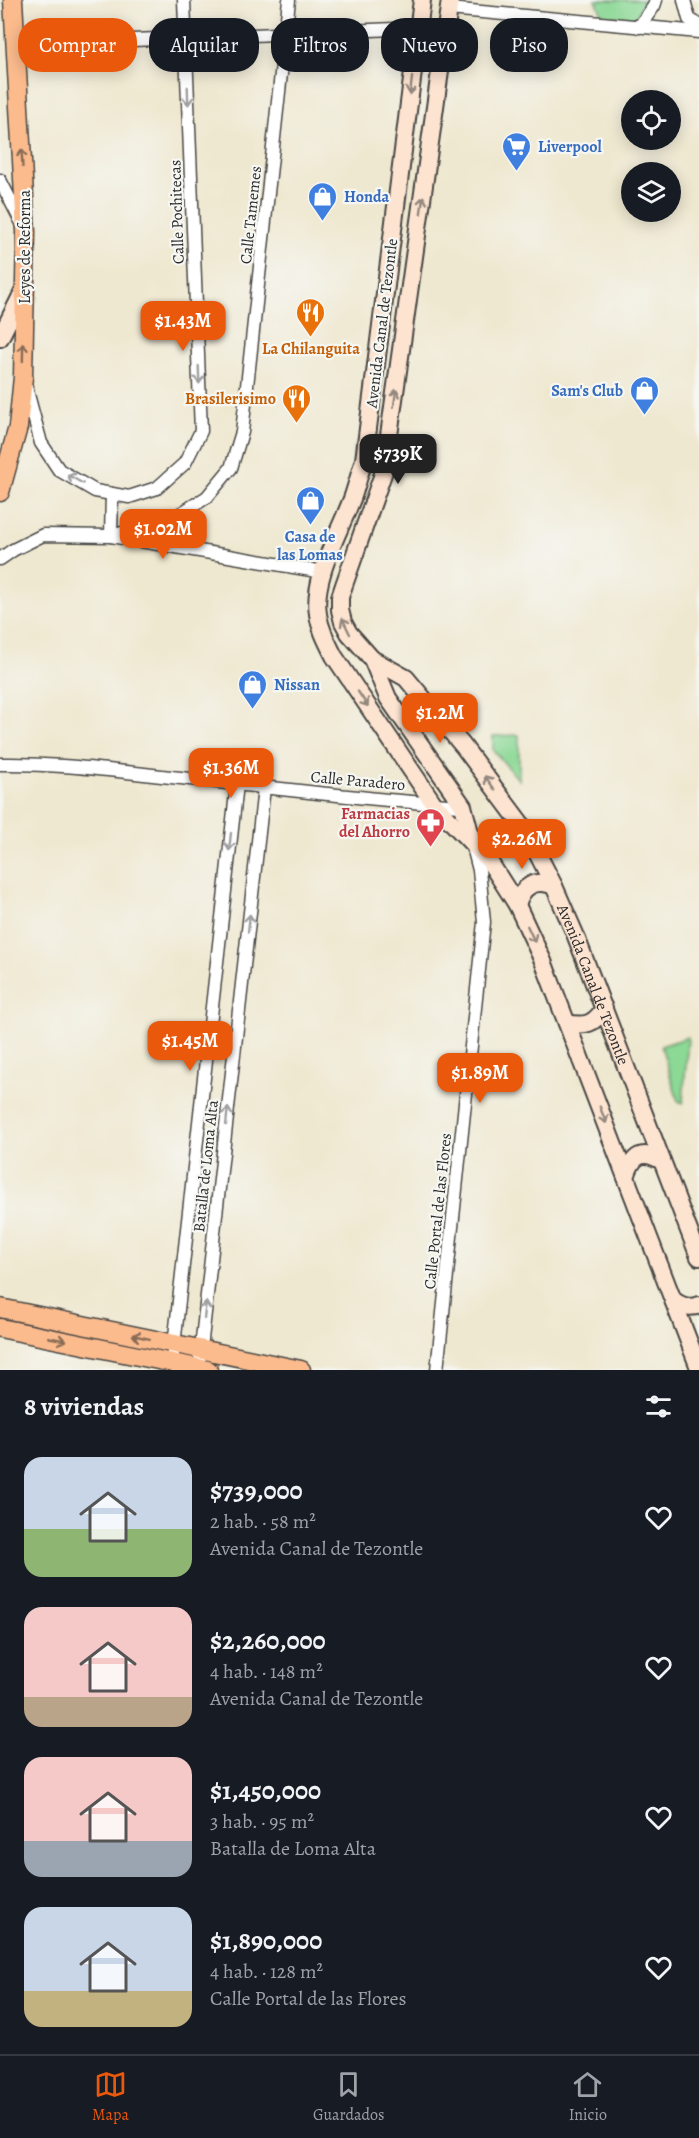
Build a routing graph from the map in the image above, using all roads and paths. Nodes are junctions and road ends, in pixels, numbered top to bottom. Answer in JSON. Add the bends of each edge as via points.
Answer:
{"nodes":[{"id":1,"x":184,"y":0,"type":"edge"},
{"id":2,"x":289,"y":0,"type":"edge"},
{"id":3,"x":422,"y":0,"type":"edge"},
{"id":4,"x":656,"y":0,"type":"edge"},
{"id":5,"x":684,"y":0,"type":"edge"},
{"id":6,"x":11,"y":2,"type":"edge"},
{"id":7,"x":450,"y":5,"type":"edge"},
{"id":8,"x":185,"y":18,"type":"edge"},
{"id":9,"x":288,"y":18,"type":"edge"},
{"id":10,"x":419,"y":18,"type":"edge"},
{"id":11,"x":699,"y":26,"type":"edge"},
{"id":12,"x":639,"y":27,"type":"junction"},
{"id":13,"x":699,"y":32,"type":"edge"},
{"id":14,"x":149,"y":40,"type":"edge"},
{"id":15,"x":15,"y":45,"type":"junction"},
{"id":16,"x":187,"y":72,"type":"edge"},
{"id":17,"x":283,"y":72,"type":"edge"},
{"id":18,"x":412,"y":72,"type":"edge"},
{"id":19,"x":0,"y":180,"type":"edge"},
{"id":20,"x":26,"y":232,"type":"junction"},
{"id":21,"x":25,"y":288,"type":"junction"},
{"id":22,"x":0,"y":338,"type":"edge"},
{"id":23,"x":23,"y":377,"type":"junction"},
{"id":24,"x":0,"y":492,"type":"edge"},
{"id":25,"x":112,"y":494,"type":"junction"},
{"id":26,"x":111,"y":536,"type":"junction"},
{"id":27,"x":0,"y":559,"type":"edge"},
{"id":28,"x":323,"y":572,"type":"junction"},
{"id":29,"x":372,"y":659,"type":"junction"},
{"id":30,"x":0,"y":764,"type":"edge"},
{"id":31,"x":237,"y":784,"type":"junction"},
{"id":32,"x":264,"y":788,"type":"junction"},
{"id":33,"x":434,"y":804,"type":"junction"},
{"id":34,"x":463,"y":806,"type":"junction"},
{"id":35,"x":472,"y":841,"type":"junction"},
{"id":36,"x":554,"y":885,"type":"junction"},
{"id":37,"x":517,"y":905,"type":"junction"},
{"id":38,"x":604,"y":1008,"type":"junction"},
{"id":39,"x":567,"y":1023,"type":"junction"},
{"id":40,"x":662,"y":1161,"type":"junction"},
{"id":41,"x":626,"y":1177,"type":"junction"},
{"id":42,"x":699,"y":1257,"type":"edge"},
{"id":43,"x":673,"y":1300,"type":"junction"},
{"id":44,"x":699,"y":1305,"type":"edge"},
{"id":45,"x":0,"y":1308,"type":"edge"},
{"id":46,"x":0,"y":1328,"type":"edge"},
{"id":47,"x":174,"y":1344,"type":"junction"},
{"id":48,"x":201,"y":1349,"type":"junction"},
{"id":49,"x":172,"y":1362,"type":"junction"},
{"id":50,"x":699,"y":1368,"type":"edge"},
{"id":51,"x":202,"y":1369,"type":"edge"},
{"id":52,"x":302,"y":1370,"type":"edge"},
{"id":53,"x":437,"y":1370,"type":"edge"}],
"edges":[{"from":1,"to":8,"type":"street","name":"Calle Pochitecas"},
{"from":2,"to":9,"type":"street","name":"Calle Tamemes"},
{"from":3,"to":10,"type":"main road","name":"Avenida Canal de Tezontle"},
{"from":4,"to":12,"type":"street"},
{"from":5,"to":11,"type":"street","via":[[689,19]]},
{"from":6,"to":15,"type":"main road","name":"Leyes de Reforma"},
{"from":7,"to":12,"type":"street"},
{"from":29,"to":7,"type":"main road","name":"Avenida Canal de Tezontle","one_way":true,"via":[[343,622],[340,597],[384,471]]},
{"from":12,"to":13,"type":"street"},
{"from":14,"to":15,"type":"street"},
{"from":20,"to":15,"type":"main road","name":"Leyes de Reforma","one_way":true},
{"from":16,"to":25,"type":"street","name":"Calle Pochitecas","one_way":true,"via":[[201,431],[185,463],[157,488],[129,497]]},
{"from":17,"to":26,"type":"street","name":"Calle Tamemes","via":[[242,432],[231,468],[207,497],[170,520]]},
{"from":18,"to":28,"type":"main road","name":"Avenida Canal de Tezontle","one_way":true,"via":[[364,460]]},
{"from":19,"to":20,"type":"street"},
{"from":20,"to":21,"type":"main road","name":"Leyes de Reforma"},
{"from":21,"to":22,"type":"main road"},
{"from":23,"to":21,"type":"main road","name":"Leyes de Reforma","one_way":true},
{"from":23,"to":24,"type":"main road","name":"Leyes de Reforma","via":[[18,427]]},
{"from":25,"to":23,"type":"street","name":"Calle Pochitecas","one_way":true,"via":[[95,491],[59,470],[41,443]]},
{"from":25,"to":26,"type":"street"},
{"from":26,"to":27,"type":"street","via":[[44,535]]},
{"from":26,"to":28,"type":"street"},
{"from":28,"to":33,"type":"main road","name":"Avenida Canal de Tezontle","one_way":true,"via":[[317,594],[322,633]]},
{"from":29,"to":34,"type":"main road","name":"Avenida Canal de Tezontle","via":[[388,698]]},
{"from":36,"to":29,"type":"main road","name":"Avenida Canal de Tezontle","one_way":true,"via":[[525,829],[463,746],[406,678]]},
{"from":30,"to":31,"type":"street","name":"Calle Paradero","via":[[100,769]]},
{"from":31,"to":32,"type":"street","name":"Calle Paradero"},
{"from":31,"to":47,"type":"street","name":"Batalla de Loma Alta","one_way":true},
{"from":32,"to":33,"type":"street","name":"Calle Paradero"},
{"from":48,"to":32,"type":"street","name":"Batalla de Loma Alta","one_way":true},
{"from":33,"to":34,"type":"street","name":"Calle Paradero"},
{"from":33,"to":35,"type":"main road","name":"Avenida Canal de Tezontle"},
{"from":34,"to":35,"type":"main road","name":"Avenida Canal de Tezontle"},
{"from":35,"to":37,"type":"main road","name":"Avenida Canal de Tezontle"},
{"from":35,"to":53,"type":"street","name":"Calle Portal de las Flores","via":[[484,922]]},
{"from":36,"to":37,"type":"main road","via":[[534,883],[525,888]]},
{"from":36,"to":38,"type":"main road","name":"Avenida Canal de Tezontle"},
{"from":37,"to":39,"type":"main road","name":"Avenida Canal de Tezontle","one_way":true},
{"from":38,"to":39,"type":"main road","via":[[589,1024]]},
{"from":38,"to":40,"type":"main road","name":"Avenida Canal de Tezontle"},
{"from":39,"to":41,"type":"main road","name":"Avenida Canal de Tezontle","one_way":true},
{"from":40,"to":41,"type":"main road","via":[[652,1155],[636,1158]]},
{"from":40,"to":42,"type":"main road","name":"Avenida Canal de Tezontle"},
{"from":41,"to":43,"type":"main road","name":"Avenida Canal de Tezontle"},
{"from":43,"to":44,"type":"main road","via":[[682,1306]]},
{"from":43,"to":50,"type":"main road","name":"Avenida Canal de Tezontle"},
{"from":47,"to":45,"type":"main road","one_way":true},
{"from":46,"to":49,"type":"main road","one_way":true},
{"from":47,"to":48,"type":"main road"},
{"from":47,"to":49,"type":"street","name":"Batalla de Loma Alta"},
{"from":48,"to":51,"type":"street","name":"Batalla de Loma Alta"},
{"from":48,"to":52,"type":"main road"},
{"from":49,"to":51,"type":"main road"}]}
